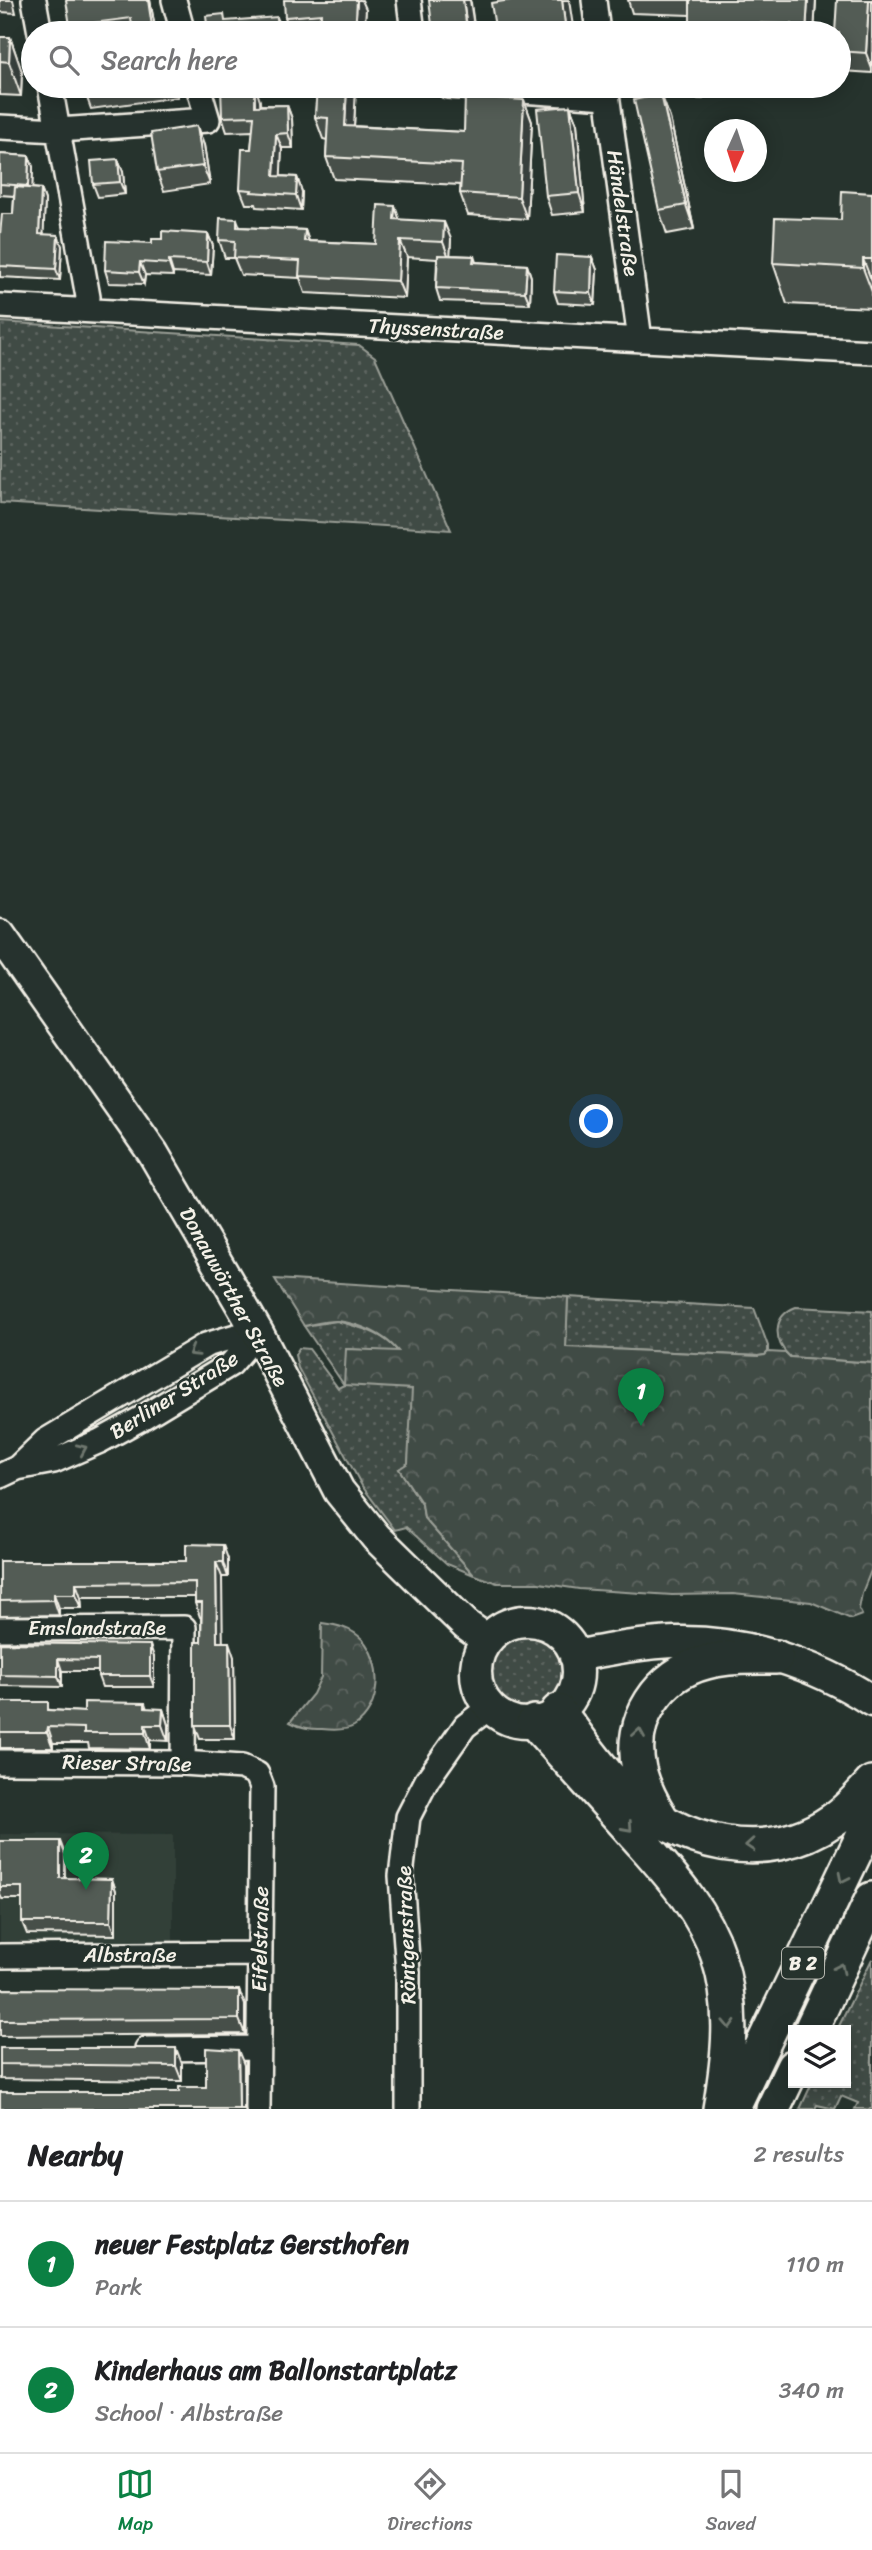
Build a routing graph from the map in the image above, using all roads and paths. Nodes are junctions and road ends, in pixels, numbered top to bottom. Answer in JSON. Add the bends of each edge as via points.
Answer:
{"nodes":[{"id":1,"x":34,"y":0,"type":"edge"},
{"id":2,"x":174,"y":0,"type":"edge"},
{"id":3,"x":409,"y":0,"type":"edge"},
{"id":4,"x":594,"y":0,"type":"edge"},
{"id":5,"x":38,"y":21,"type":"edge"},
{"id":6,"x":180,"y":21,"type":"edge"},
{"id":7,"x":412,"y":21,"type":"edge"},
{"id":8,"x":597,"y":21,"type":"edge"},
{"id":9,"x":52,"y":98,"type":"edge"},
{"id":10,"x":202,"y":98,"type":"edge"},
{"id":11,"x":607,"y":98,"type":"edge"},
{"id":12,"x":0,"y":127,"type":"edge"},
{"id":13,"x":58,"y":130,"type":"junction"},
{"id":14,"x":0,"y":306,"type":"edge"},
{"id":15,"x":86,"y":310,"type":"junction"},
{"id":16,"x":640,"y":340,"type":"junction"},
{"id":17,"x":872,"y":352,"type":"edge"},
{"id":18,"x":0,"y":935,"type":"edge"},
{"id":19,"x":258,"y":1333,"type":"junction"},
{"id":20,"x":9,"y":1472,"type":"edge"},
{"id":21,"x":0,"y":1629,"type":"edge"},
{"id":22,"x":487,"y":1640,"type":"junction"},
{"id":23,"x":575,"y":1656,"type":"junction"},
{"id":24,"x":776,"y":1657,"type":"junction"},
{"id":25,"x":872,"y":1701,"type":"edge"},
{"id":26,"x":490,"y":1707,"type":"junction"},
{"id":27,"x":546,"y":1716,"type":"junction"},
{"id":28,"x":0,"y":1762,"type":"edge"},
{"id":29,"x":184,"y":1763,"type":"junction"},
{"id":30,"x":254,"y":1771,"type":"joint"},
{"id":31,"x":872,"y":1783,"type":"edge"},
{"id":32,"x":872,"y":1816,"type":"edge"},
{"id":33,"x":662,"y":1820,"type":"junction"},
{"id":34,"x":872,"y":1899,"type":"edge"},
{"id":35,"x":260,"y":1954,"type":"junction"},
{"id":36,"x":0,"y":1956,"type":"edge"},
{"id":37,"x":813,"y":2025,"type":"edge"},
{"id":38,"x":259,"y":2048,"type":"junction"},
{"id":39,"x":124,"y":2049,"type":"edge"},
{"id":40,"x":788,"y":2078,"type":"edge"},
{"id":41,"x":258,"y":2109,"type":"edge"},
{"id":42,"x":408,"y":2109,"type":"edge"},
{"id":43,"x":720,"y":2109,"type":"edge"},
{"id":44,"x":732,"y":2109,"type":"edge"},
{"id":45,"x":773,"y":2109,"type":"edge"}],
"edges":[{"from":1,"to":5,"type":"street"},
{"from":2,"to":6,"type":"street"},
{"from":3,"to":7,"type":"street"},
{"from":4,"to":8,"type":"street"},
{"from":9,"to":13,"type":"street"},
{"from":10,"to":13,"type":"street","via":[[208,120]]},
{"from":11,"to":16,"type":"street","name":"Händelstraße"},
{"from":12,"to":13,"type":"street"},
{"from":13,"to":15,"type":"street"},
{"from":14,"to":15,"type":"street","name":"Thyssenstraße"},
{"from":15,"to":16,"type":"street","name":"Thyssenstraße"},
{"from":16,"to":17,"type":"street","name":"Thyssenstraße"},
{"from":18,"to":19,"type":"main road","name":"Donauwörther Straße","via":[[153,1153]]},
{"from":19,"to":20,"type":"street","name":"Berliner Straße","via":[[206,1345],[45,1441]]},
{"from":19,"to":22,"type":"main road","name":"Donauwörther Straße","via":[[339,1491],[376,1537]]},
{"from":21,"to":29,"type":"street","name":"Emslandstraße","via":[[184,1628]]},
{"from":22,"to":23,"type":"main road","via":[[511,1623],[537,1622],[561,1634]]},
{"from":22,"to":26,"type":"main road","via":[[476,1670],[478,1688]]},
{"from":23,"to":24,"type":"main road","via":[[704,1642]]},
{"from":23,"to":27,"type":"main road","via":[[574,1690]]},
{"from":24,"to":25,"type":"main road","via":[[842,1683]]},
{"from":33,"to":24,"type":"highway","one_way":true,"via":[[643,1782],[636,1753],[640,1723],[651,1700],[676,1675],[705,1662]]},
{"from":26,"to":27,"type":"main road","via":[[508,1719]]},
{"from":26,"to":42,"type":"street","name":"Röntgenstraße","via":[[465,1726],[427,1780],[408,1817],[401,1876],[408,1972]]},
{"from":27,"to":33,"type":"highway","via":[[623,1791]]},
{"from":27,"to":43,"type":"highway","one_way":true,"via":[[688,1896],[709,1931],[728,2001],[730,2049]]},
{"from":28,"to":29,"type":"street","name":"Rieser Straße"},
{"from":29,"to":30,"type":"street","name":"Rieser Straße"},
{"from":30,"to":35,"type":"street","name":"Eifelstraße","via":[[262,1787]]},
{"from":31,"to":33,"type":"highway","one_way":true,"via":[[832,1821],[800,1837],[773,1843],[721,1845]]},
{"from":32,"to":44,"type":"highway","number":"B 2","one_way":true},
{"from":37,"to":34,"type":"highway","number":"B 2","one_way":true},
{"from":35,"to":36,"type":"street","name":"Albstraße"},
{"from":35,"to":38,"type":"street","name":"Eifelstraße"},
{"from":38,"to":39,"type":"street"},
{"from":38,"to":41,"type":"street","name":"Eifelstraße"},
{"from":40,"to":45,"type":"highway"}]}
